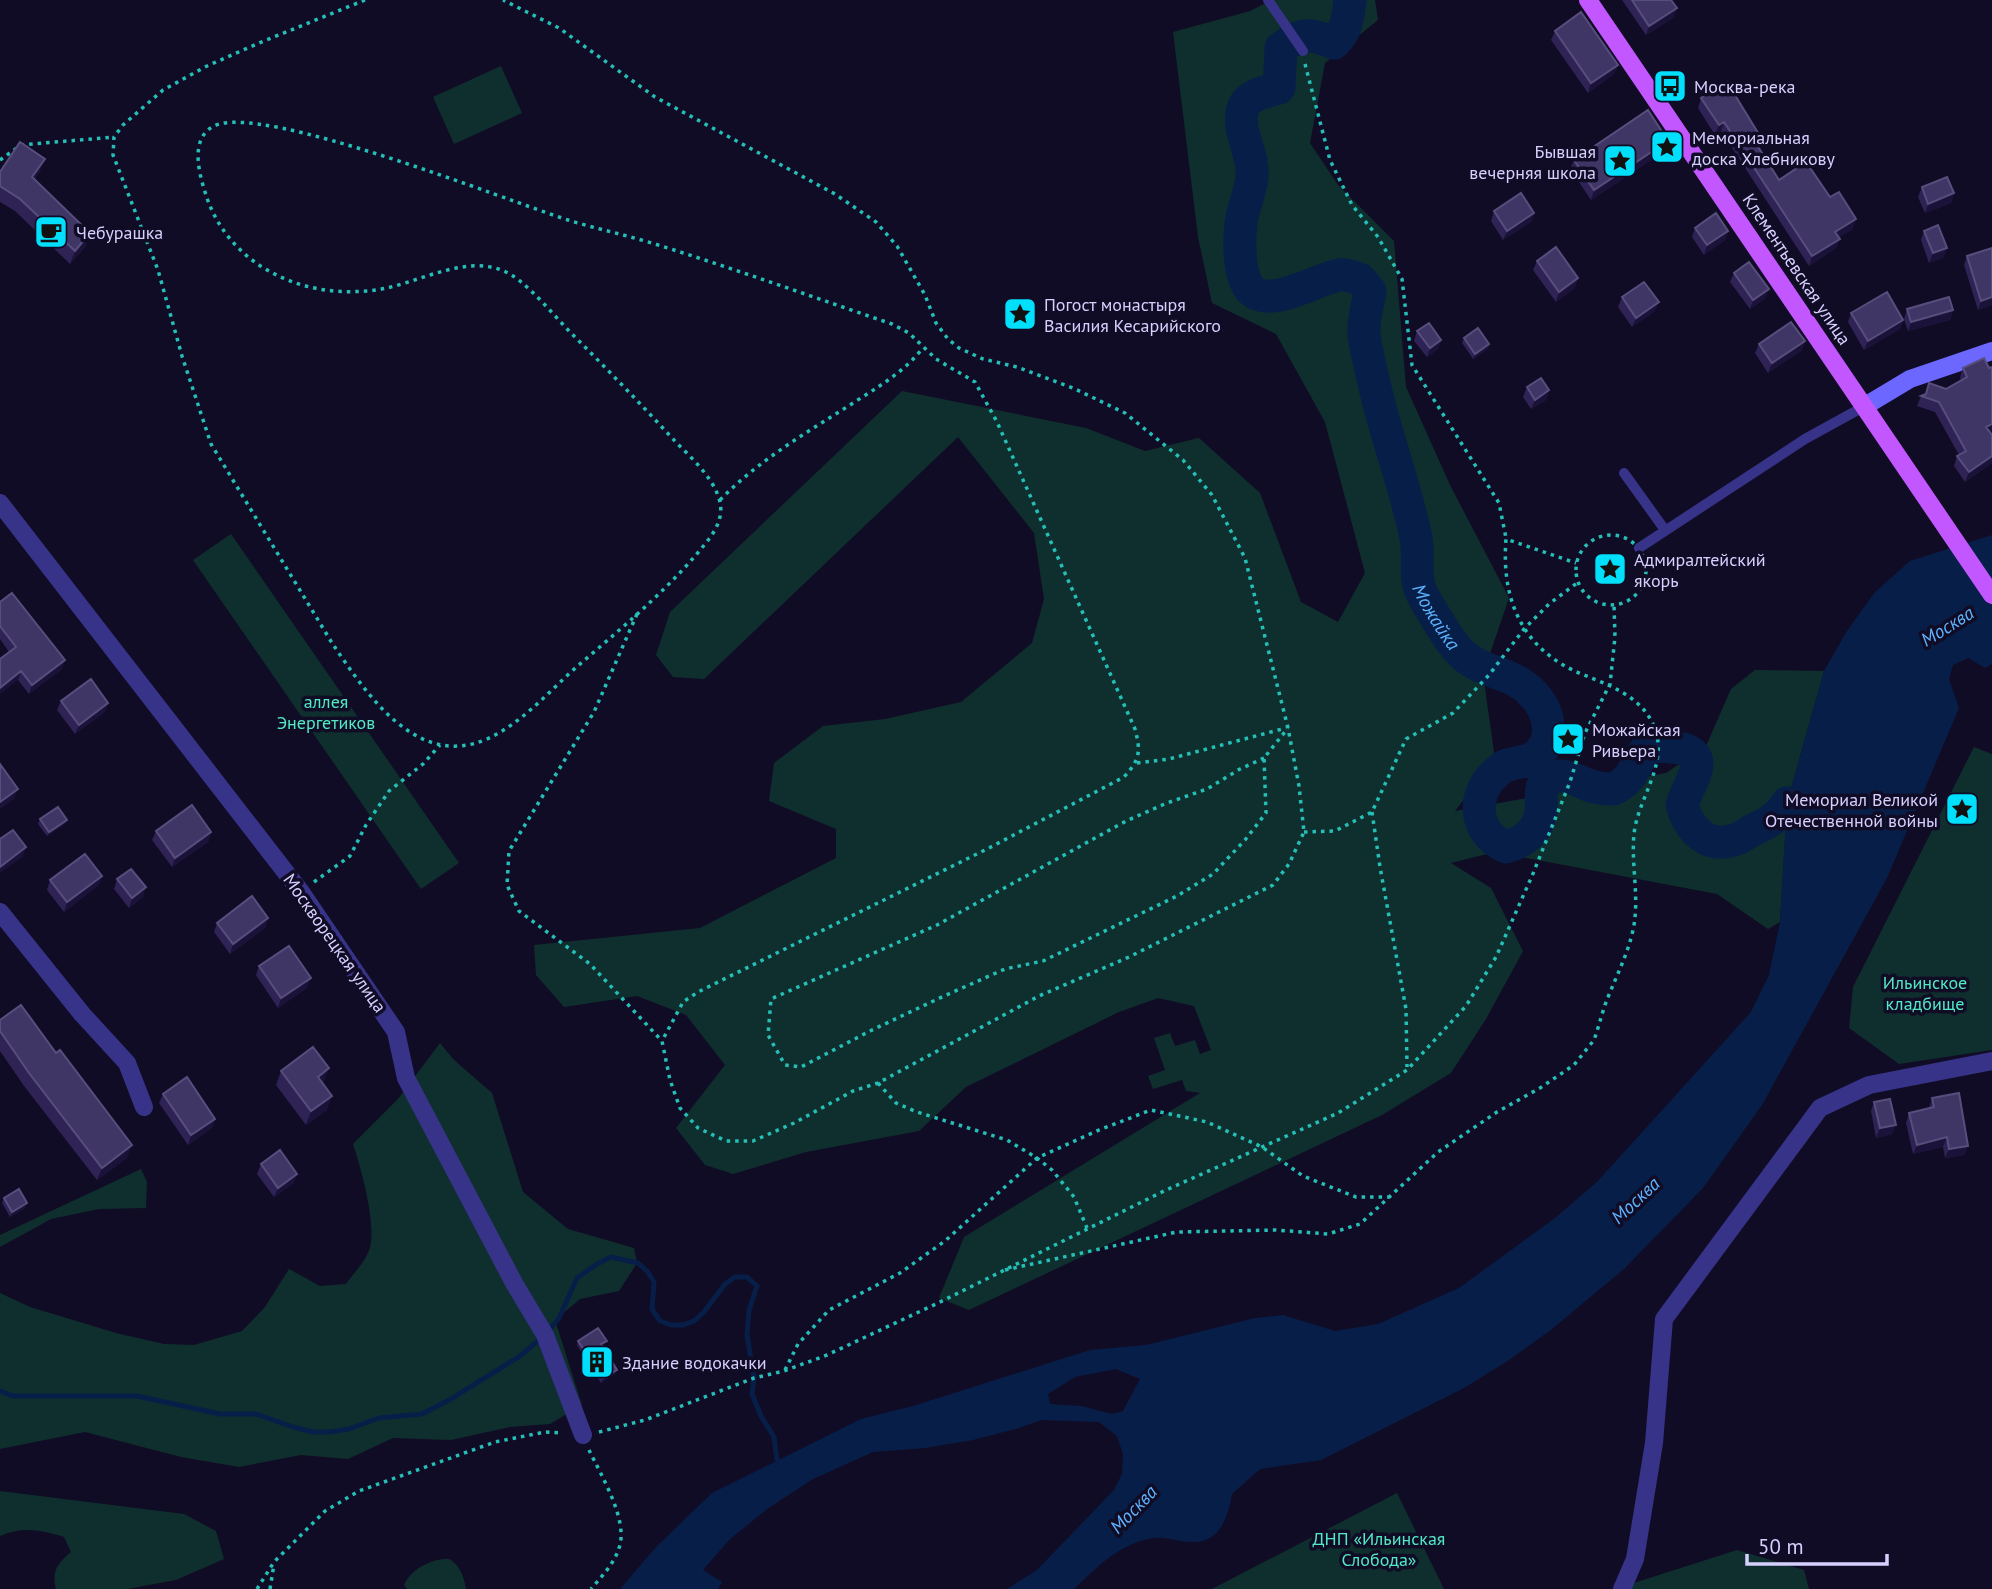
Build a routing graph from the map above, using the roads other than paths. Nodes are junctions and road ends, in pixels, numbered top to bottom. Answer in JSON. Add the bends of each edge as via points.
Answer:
{"nodes":[{"id":1,"x":1268,"y":0,"type":"edge"},
{"id":2,"x":1588,"y":0,"type":"edge"},
{"id":3,"x":1303,"y":51,"type":"road end"},
{"id":4,"x":1992,"y":351,"type":"edge"},
{"id":5,"x":1865,"y":405,"type":"junction"},
{"id":6,"x":1624,"y":473,"type":"dead end"},
{"id":7,"x":0,"y":503,"type":"edge"},
{"id":8,"x":1665,"y":530,"type":"junction"},
{"id":9,"x":1639,"y":548,"type":"road end"},
{"id":10,"x":1992,"y":595,"type":"edge"},
{"id":11,"x":0,"y":912,"type":"edge"},
{"id":12,"x":1992,"y":1062,"type":"edge"},
{"id":13,"x":144,"y":1107,"type":"dead end"},
{"id":14,"x":583,"y":1435,"type":"road end"},
{"id":15,"x":1622,"y":1589,"type":"edge"}],
"edges":[{"from":1,"to":3,"type":"lane"},
{"from":2,"to":5,"type":"main road","name":"Клементьевская улица"},
{"from":4,"to":5,"type":"street","via":[[1910,379]]},
{"from":5,"to":8,"type":"lane"},
{"from":5,"to":10,"type":"main road","name":"Клементьевская улица"},
{"from":6,"to":8,"type":"lane"},
{"from":7,"to":14,"type":"street","name":"Москворецкая улица","via":[[301,892],[396,1032],[406,1078],[545,1335]]},
{"from":8,"to":9,"type":"lane"},
{"from":11,"to":13,"type":"street","via":[[127,1063]]},
{"from":12,"to":15,"type":"street","via":[[1869,1085],[1820,1108],[1664,1319],[1654,1443],[1636,1559]]}]}
